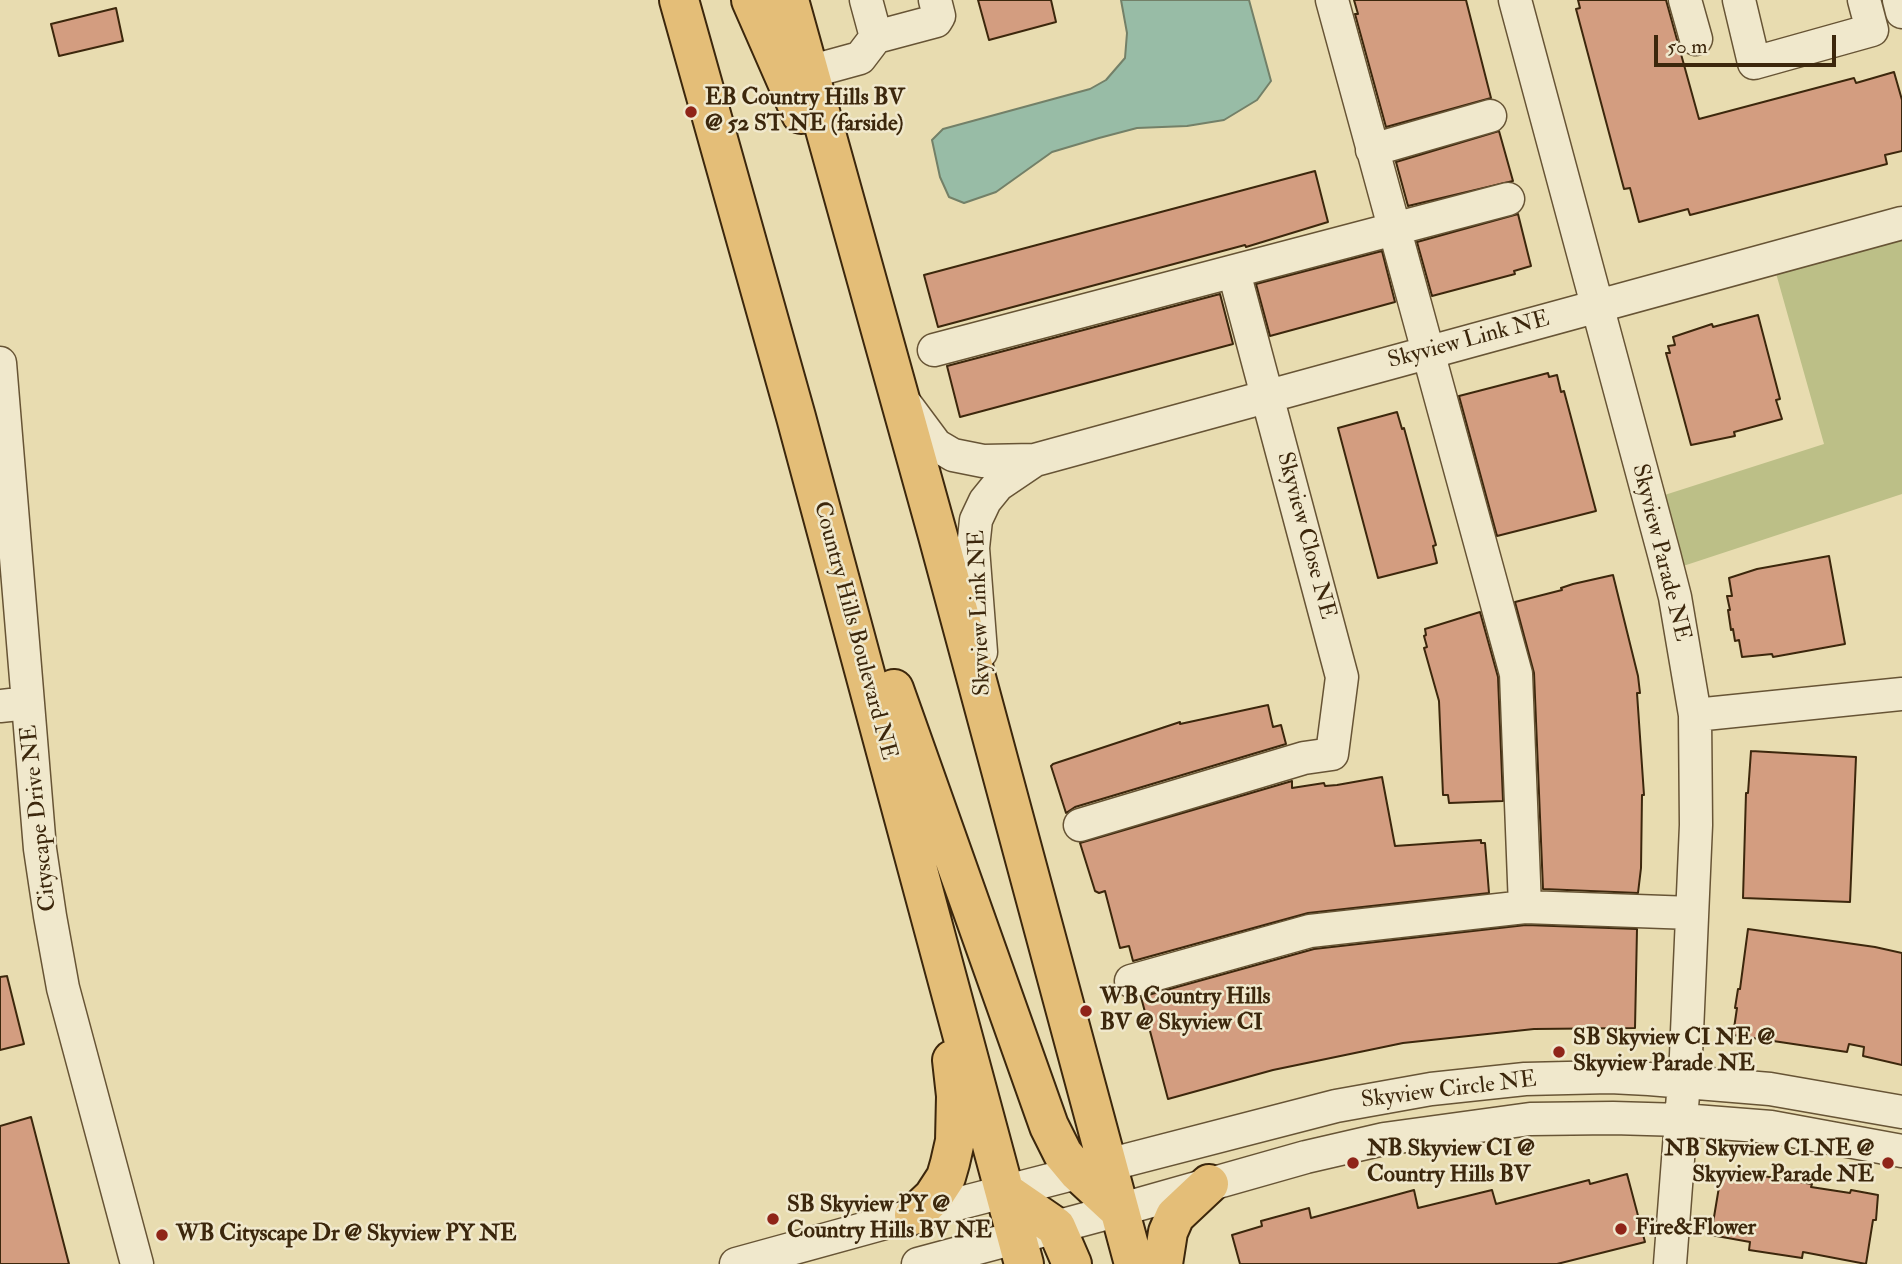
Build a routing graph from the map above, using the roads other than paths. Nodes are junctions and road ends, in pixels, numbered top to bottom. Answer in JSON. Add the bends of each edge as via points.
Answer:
{"nodes":[{"id":1,"x":679,"y":0,"type":"edge"},
{"id":2,"x":751,"y":0,"type":"edge"},
{"id":3,"x":789,"y":0,"type":"edge"},
{"id":4,"x":866,"y":0,"type":"edge"},
{"id":5,"x":935,"y":0,"type":"edge"},
{"id":6,"x":1332,"y":0,"type":"edge"},
{"id":7,"x":1515,"y":0,"type":"edge"},
{"id":8,"x":1685,"y":0,"type":"edge"},
{"id":9,"x":1739,"y":0,"type":"edge"},
{"id":10,"x":1864,"y":0,"type":"edge"},
{"id":11,"x":1899,"y":0,"type":"edge"},
{"id":12,"x":1902,"y":12,"type":"edge"},
{"id":13,"x":876,"y":37,"type":"junction"},
{"id":14,"x":1696,"y":39,"type":"dead end"},
{"id":15,"x":810,"y":72,"type":"junction"},
{"id":16,"x":1490,"y":116,"type":"dead end"},
{"id":17,"x":1372,"y":150,"type":"junction"},
{"id":18,"x":1508,"y":199,"type":"dead end"},
{"id":19,"x":1902,"y":223,"type":"edge"},
{"id":20,"x":1394,"y":231,"type":"junction"},
{"id":21,"x":858,"y":244,"type":"junction"},
{"id":22,"x":1234,"y":272,"type":"junction"},
{"id":23,"x":1597,"y":307,"type":"junction"},
{"id":24,"x":934,"y":350,"type":"dead end"},
{"id":25,"x":1426,"y":352,"type":"junction"},
{"id":26,"x":0,"y":363,"type":"edge"},
{"id":27,"x":897,"y":390,"type":"junction"},
{"id":28,"x":1268,"y":395,"type":"junction"},
{"id":29,"x":796,"y":417,"type":"junction"},
{"id":30,"x":1035,"y":460,"type":"junction"},
{"id":31,"x":1902,"y":694,"type":"edge"},
{"id":32,"x":14,"y":705,"type":"edge"},
{"id":33,"x":984,"y":708,"type":"junction"},
{"id":34,"x":1695,"y":715,"type":"junction"},
{"id":35,"x":1080,"y":825,"type":"dead end"},
{"id":36,"x":1525,"y":907,"type":"junction"},
{"id":37,"x":1692,"y":913,"type":"junction"},
{"id":38,"x":942,"y":957,"type":"junction"},
{"id":39,"x":1131,"y":981,"type":"dead end"},
{"id":40,"x":1685,"y":1081,"type":"junction"},
{"id":41,"x":1902,"y":1112,"type":"edge"},
{"id":42,"x":1682,"y":1120,"type":"junction"},
{"id":43,"x":1902,"y":1151,"type":"edge"},
{"id":44,"x":1092,"y":1169,"type":"junction"},
{"id":45,"x":1209,"y":1184,"type":"junction"},
{"id":46,"x":1005,"y":1192,"type":"junction"},
{"id":47,"x":1119,"y":1210,"type":"junction"},
{"id":48,"x":914,"y":1214,"type":"junction"},
{"id":49,"x":1056,"y":1227,"type":"junction"},
{"id":50,"x":1021,"y":1251,"type":"edge"},
{"id":51,"x":137,"y":1264,"type":"edge"},
{"id":52,"x":736,"y":1264,"type":"edge"},
{"id":53,"x":918,"y":1264,"type":"edge"},
{"id":54,"x":1072,"y":1264,"type":"edge"},
{"id":55,"x":1133,"y":1264,"type":"edge"},
{"id":56,"x":1163,"y":1264,"type":"edge"},
{"id":57,"x":1670,"y":1264,"type":"edge"}],
"edges":[{"from":1,"to":29,"type":"main road","name":"Country Hills Boulevard NE"},
{"from":2,"to":21,"type":"main road"},
{"from":3,"to":15,"type":"main road"},
{"from":4,"to":13,"type":"street"},
{"from":5,"to":13,"type":"street","via":[[936,21]]},
{"from":6,"to":17,"type":"street"},
{"from":7,"to":23,"type":"street","name":"Skyview Parade NE"},
{"from":8,"to":14,"type":"street"},
{"from":9,"to":10,"type":"street","via":[[1754,63],[1872,30]]},
{"from":11,"to":12,"type":"street"},
{"from":13,"to":15,"type":"street","via":[[860,58]]},
{"from":15,"to":21,"type":"main road"},
{"from":16,"to":17,"type":"street"},
{"from":17,"to":20,"type":"street"},
{"from":18,"to":20,"type":"street"},
{"from":19,"to":23,"type":"street","name":"Skyview Link NE"},
{"from":20,"to":22,"type":"street"},
{"from":20,"to":25,"type":"street"},
{"from":21,"to":27,"type":"main road"},
{"from":22,"to":24,"type":"street"},
{"from":22,"to":28,"type":"street","name":"Skyview Close NE"},
{"from":23,"to":25,"type":"street","name":"Skyview Link NE"},
{"from":23,"to":34,"type":"street","name":"Skyview Parade NE","via":[[1675,597]]},
{"from":25,"to":28,"type":"street","name":"Skyview Link NE"},
{"from":25,"to":36,"type":"street","via":[[1516,674]]},
{"from":26,"to":32,"type":"street","name":"Cityscape Drive NE"},
{"from":27,"to":30,"type":"street","name":"Skyview Link NE","via":[[936,445],[953,455],[983,461]]},
{"from":27,"to":33,"type":"main road"},
{"from":28,"to":30,"type":"street","name":"Skyview Link NE"},
{"from":28,"to":35,"type":"street","name":"Skyview Close NE","via":[[1342,677],[1332,754],[1304,758]]},
{"from":29,"to":38,"type":"main road","name":"Country Hills Boulevard NE"},
{"from":29,"to":44,"type":"main road","via":[[1049,1126],[1063,1154]]},
{"from":30,"to":33,"type":"street","name":"Skyview Link NE","via":[[998,485],[976,520],[973,548]]},
{"from":31,"to":34,"type":"street"},
{"from":32,"to":51,"type":"street","name":"Cityscape Drive NE","via":[[63,988]]},
{"from":33,"to":44,"type":"main road"},
{"from":34,"to":37,"type":"street","name":"Skyview Parade NE"},
{"from":36,"to":37,"type":"street"},
{"from":36,"to":39,"type":"street","via":[[1310,931]]},
{"from":37,"to":40,"type":"street","name":"Skyview Parade NE"},
{"from":38,"to":46,"type":"main road","name":"Country Hills Boulevard NE"},
{"from":38,"to":48,"type":"main road","via":[[956,1096],[955,1141],[946,1177]]},
{"from":40,"to":41,"type":"street","name":"Skyview Circle NE","via":[[1770,1089]]},
{"from":40,"to":42,"type":"street","name":"Skyview Parade NE"},
{"from":40,"to":44,"type":"street","name":"Skyview Circle NE","via":[[1525,1079],[1431,1089],[1336,1106]]},
{"from":42,"to":43,"type":"street","name":"Skyview Circle NE","via":[[1771,1127]]},
{"from":42,"to":45,"type":"street","name":"Skyview Circle NE","via":[[1530,1119],[1444,1129],[1306,1157]]},
{"from":42,"to":57,"type":"street","name":"Skyview Parade NE"},
{"from":44,"to":46,"type":"street","name":"Skyview Circle NE"},
{"from":44,"to":47,"type":"main road"},
{"from":45,"to":47,"type":"street","name":"Skyview Circle NE"},
{"from":45,"to":56,"type":"main road","via":[[1175,1216],[1167,1233]]},
{"from":46,"to":48,"type":"street","name":"Skyview Circle NE"},
{"from":46,"to":49,"type":"main road"},
{"from":46,"to":50,"type":"main road","name":"Country Hills Boulevard NE"},
{"from":47,"to":49,"type":"street","name":"Skyview Circle NE"},
{"from":47,"to":55,"type":"main road"},
{"from":48,"to":52,"type":"street","name":"Skyview Circle NE"},
{"from":49,"to":50,"type":"street","name":"Skyview Circle NE"},
{"from":49,"to":54,"type":"main road"},
{"from":50,"to":53,"type":"street","name":"Skyview Circle NE"}]}
